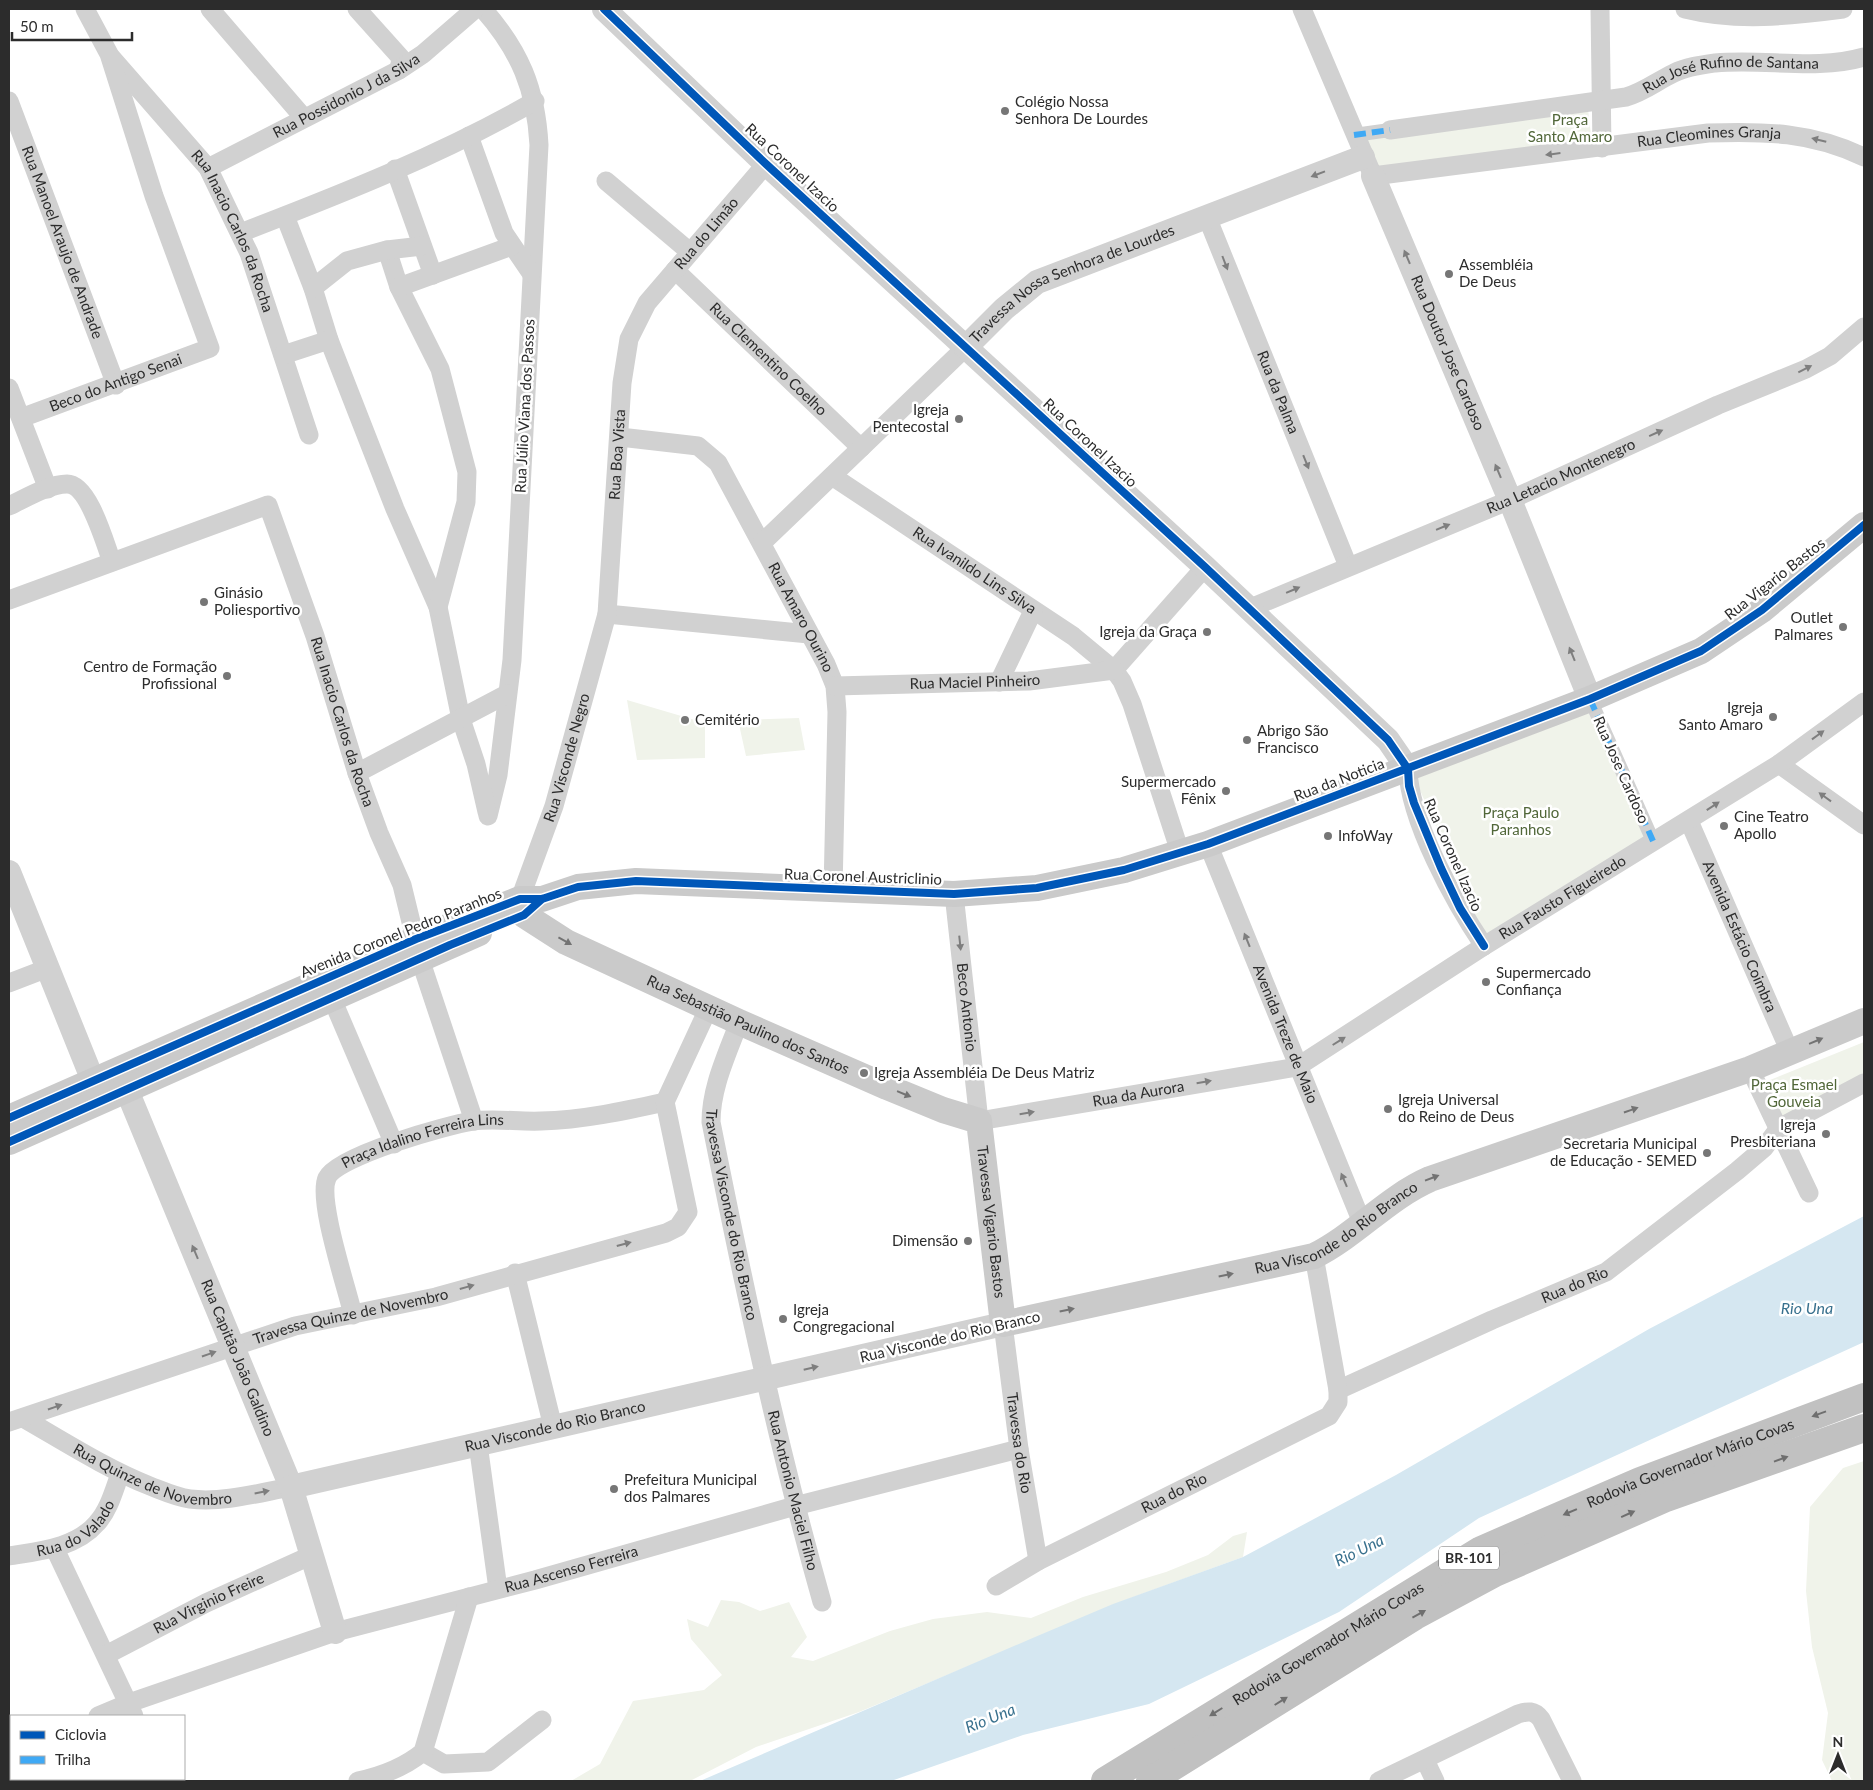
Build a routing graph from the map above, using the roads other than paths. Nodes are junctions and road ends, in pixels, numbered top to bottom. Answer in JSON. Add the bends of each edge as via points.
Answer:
{"nodes":[{"id":1,"x":85,"y":9,"type":"edge"},
{"id":2,"x":210,"y":9,"type":"edge"},
{"id":3,"x":357,"y":9,"type":"edge"},
{"id":4,"x":475,"y":9,"type":"edge"},
{"id":5,"x":483,"y":9,"type":"edge"},
{"id":6,"x":604,"y":9,"type":"edge"},
{"id":7,"x":1302,"y":9,"type":"edge"},
{"id":8,"x":1600,"y":9,"type":"edge"},
{"id":9,"x":1685,"y":9,"type":"edge"},
{"id":10,"x":1843,"y":9,"type":"edge"},
{"id":11,"x":109,"y":54,"type":"junction"},
{"id":12,"x":1864,"y":57,"type":"edge"},
{"id":13,"x":399,"y":70,"type":"junction"},
{"id":14,"x":9,"y":101,"type":"edge"},
{"id":15,"x":535,"y":101,"type":"junction"},
{"id":16,"x":1600,"y":102,"type":"junction"},
{"id":17,"x":304,"y":118,"type":"junction"},
{"id":18,"x":1390,"y":130,"type":"joint"},
{"id":19,"x":1354,"y":135,"type":"junction"},
{"id":20,"x":469,"y":136,"type":"junction"},
{"id":21,"x":1602,"y":148,"type":"junction"},
{"id":22,"x":1864,"y":157,"type":"edge"},
{"id":23,"x":766,"y":164,"type":"junction"},
{"id":24,"x":1368,"y":166,"type":"junction"},
{"id":25,"x":208,"y":168,"type":"junction"},
{"id":26,"x":395,"y":169,"type":"junction"},
{"id":27,"x":606,"y":181,"type":"dead end"},
{"id":28,"x":285,"y":216,"type":"junction"},
{"id":29,"x":1207,"y":217,"type":"junction"},
{"id":30,"x":240,"y":233,"type":"junction"},
{"id":31,"x":422,"y":246,"type":"junction"},
{"id":32,"x":512,"y":246,"type":"junction"},
{"id":33,"x":387,"y":250,"type":"junction"},
{"id":34,"x":690,"y":252,"type":"junction"},
{"id":35,"x":675,"y":270,"type":"junction"},
{"id":36,"x":531,"y":273,"type":"junction"},
{"id":37,"x":433,"y":275,"type":"junction"},
{"id":38,"x":399,"y":287,"type":"junction"},
{"id":39,"x":313,"y":288,"type":"junction"},
{"id":40,"x":647,"y":303,"type":"joint"},
{"id":41,"x":1864,"y":327,"type":"edge"},
{"id":42,"x":329,"y":340,"type":"junction"},
{"id":43,"x":966,"y":347,"type":"junction"},
{"id":44,"x":210,"y":348,"type":"joint"},
{"id":45,"x":283,"y":355,"type":"junction"},
{"id":46,"x":116,"y":384,"type":"junction"},
{"id":47,"x":9,"y":388,"type":"edge"},
{"id":48,"x":21,"y":418,"type":"junction"},
{"id":49,"x":309,"y":435,"type":"dead end"},
{"id":50,"x":620,"y":437,"type":"junction"},
{"id":51,"x":861,"y":448,"type":"junction"},
{"id":52,"x":832,"y":476,"type":"junction"},
{"id":53,"x":48,"y":489,"type":"junction"},
{"id":54,"x":1510,"y":500,"type":"junction"},
{"id":55,"x":9,"y":506,"type":"edge"},
{"id":56,"x":1864,"y":525,"type":"edge"},
{"id":57,"x":762,"y":543,"type":"junction"},
{"id":58,"x":112,"y":562,"type":"junction"},
{"id":59,"x":1348,"y":566,"type":"junction"},
{"id":60,"x":1205,"y":567,"type":"junction"},
{"id":61,"x":9,"y":600,"type":"edge"},
{"id":62,"x":438,"y":607,"type":"junction"},
{"id":63,"x":1248,"y":609,"type":"junction"},
{"id":64,"x":1034,"y":611,"type":"junction"},
{"id":65,"x":607,"y":614,"type":"junction"},
{"id":66,"x":808,"y":634,"type":"junction"},
{"id":67,"x":1114,"y":670,"type":"junction"},
{"id":68,"x":999,"y":682,"type":"junction"},
{"id":69,"x":835,"y":686,"type":"junction"},
{"id":70,"x":507,"y":694,"type":"junction"},
{"id":71,"x":1590,"y":699,"type":"junction"},
{"id":72,"x":1864,"y":702,"type":"edge"},
{"id":73,"x":461,"y":719,"type":"junction"},
{"id":74,"x":1779,"y":764,"type":"junction"},
{"id":75,"x":1408,"y":769,"type":"junction"},
{"id":76,"x":357,"y":773,"type":"junction"},
{"id":77,"x":1689,"y":821,"type":"junction"},
{"id":78,"x":1864,"y":825,"type":"edge"},
{"id":79,"x":1653,"y":842,"type":"junction"},
{"id":80,"x":1208,"y":844,"type":"junction"},
{"id":81,"x":1180,"y":852,"type":"junction"},
{"id":82,"x":9,"y":872,"type":"edge"},
{"id":83,"x":833,"y":890,"type":"junction"},
{"id":84,"x":954,"y":894,"type":"junction"},
{"id":85,"x":529,"y":904,"type":"junction"},
{"id":86,"x":1484,"y":946,"type":"junction"},
{"id":87,"x":418,"y":949,"type":"junction"},
{"id":88,"x":48,"y":968,"type":"junction"},
{"id":89,"x":9,"y":983,"type":"edge"},
{"id":90,"x":328,"y":989,"type":"junction"},
{"id":91,"x":709,"y":1007,"type":"junction"},
{"id":92,"x":1864,"y":1021,"type":"edge"},
{"id":93,"x":739,"y":1022,"type":"junction"},
{"id":94,"x":206,"y":1042,"type":"junction"},
{"id":95,"x":1790,"y":1052,"type":"junction"},
{"id":96,"x":1297,"y":1067,"type":"junction"},
{"id":97,"x":1750,"y":1069,"type":"junction"},
{"id":98,"x":1864,"y":1083,"type":"edge"},
{"id":99,"x":126,"y":1088,"type":"junction"},
{"id":100,"x":96,"y":1090,"type":"junction"},
{"id":101,"x":665,"y":1102,"type":"junction"},
{"id":102,"x":9,"y":1118,"type":"edge"},
{"id":103,"x":474,"y":1121,"type":"junction"},
{"id":104,"x":979,"y":1121,"type":"junction"},
{"id":105,"x":1779,"y":1128,"type":"junction"},
{"id":106,"x":9,"y":1142,"type":"edge"},
{"id":107,"x":394,"y":1144,"type":"junction"},
{"id":108,"x":1809,"y":1193,"type":"dead end"},
{"id":109,"x":1363,"y":1225,"type":"junction"},
{"id":110,"x":1314,"y":1256,"type":"junction"},
{"id":111,"x":515,"y":1273,"type":"junction"},
{"id":112,"x":353,"y":1315,"type":"junction"},
{"id":113,"x":1002,"y":1324,"type":"junction"},
{"id":114,"x":234,"y":1345,"type":"junction"},
{"id":115,"x":764,"y":1380,"type":"junction"},
{"id":116,"x":1338,"y":1390,"type":"junction"},
{"id":117,"x":1864,"y":1397,"type":"edge"},
{"id":118,"x":16,"y":1420,"type":"edge"},
{"id":119,"x":553,"y":1427,"type":"junction"},
{"id":120,"x":1864,"y":1428,"type":"edge"},
{"id":121,"x":478,"y":1444,"type":"junction"},
{"id":122,"x":1019,"y":1449,"type":"junction"},
{"id":123,"x":120,"y":1474,"type":"junction"},
{"id":124,"x":291,"y":1487,"type":"junction"},
{"id":125,"x":794,"y":1506,"type":"junction"},
{"id":126,"x":55,"y":1549,"type":"junction"},
{"id":127,"x":312,"y":1555,"type":"junction"},
{"id":128,"x":9,"y":1556,"type":"edge"},
{"id":129,"x":1038,"y":1561,"type":"junction"},
{"id":130,"x":996,"y":1586,"type":"dead end"},
{"id":131,"x":498,"y":1589,"type":"junction"},
{"id":132,"x":469,"y":1596,"type":"junction"},
{"id":133,"x":822,"y":1602,"type":"dead end"},
{"id":134,"x":335,"y":1632,"type":"junction"},
{"id":135,"x":106,"y":1655,"type":"junction"},
{"id":136,"x":131,"y":1710,"type":"edge"},
{"id":137,"x":104,"y":1715,"type":"edge"},
{"id":138,"x":542,"y":1720,"type":"dead end"},
{"id":139,"x":423,"y":1752,"type":"junction"},
{"id":140,"x":1425,"y":1760,"type":"junction"},
{"id":141,"x":358,"y":1781,"type":"edge"},
{"id":142,"x":1105,"y":1781,"type":"edge"},
{"id":143,"x":1150,"y":1781,"type":"edge"},
{"id":144,"x":1379,"y":1781,"type":"edge"},
{"id":145,"x":1435,"y":1781,"type":"edge"},
{"id":146,"x":1572,"y":1781,"type":"edge"}],
"edges":[{"from":1,"to":11,"type":"street","name":"Rua Inacio Carlos da Rocha"},
{"from":2,"to":17,"type":"street"},
{"from":3,"to":13,"type":"street","via":[[401,58]]},
{"from":4,"to":13,"type":"street","name":"Rua Possidonio J da Silva","via":[[424,54]]},
{"from":5,"to":15,"type":"street","name":"Rua Júlio Viana dos Passos","via":[[505,35],[521,62]]},
{"from":6,"to":23,"type":"street","name":"Rua Coronel Izacio"},
{"from":7,"to":19,"type":"street","name":"Rua Doutor Jose Cardoso"},
{"from":8,"to":16,"type":"street"},
{"from":9,"to":10,"type":"street","via":[[1706,14],[1753,17]]},
{"from":11,"to":25,"type":"street","name":"Rua Inacio Carlos da Rocha"},
{"from":11,"to":44,"type":"street","name":"Rua Inacio Carlos da Rocha","via":[[154,196]]},
{"from":12,"to":16,"type":"street","name":"Rua José Rufino de Santana","via":[[1819,64],[1697,66],[1674,73],[1643,92]]},
{"from":13,"to":17,"type":"street","name":"Rua Possidonio J da Silva"},
{"from":14,"to":46,"type":"street","name":"Rua Manoel Araujo de Andrade"},
{"from":15,"to":20,"type":"street"},
{"from":15,"to":36,"type":"street","name":"Rua Júlio Viana dos Passos","via":[[539,145]]},
{"from":16,"to":18,"type":"street"},
{"from":16,"to":21,"type":"street"},
{"from":17,"to":25,"type":"street","name":"Rua Possidonio J da Silva"},
{"from":18,"to":19,"type":"street"},
{"from":19,"to":24,"type":"street","name":"Rua Doutor Jose Cardoso"},
{"from":20,"to":26,"type":"street"},
{"from":20,"to":32,"type":"street","via":[[495,211]]},
{"from":22,"to":21,"type":"street","name":"Rua Cleomines Granja","one_way":true,"via":[[1826,142],[1789,133],[1754,131]]},
{"from":21,"to":24,"type":"street","name":"Rua Cleomines Granja","one_way":true},
{"from":23,"to":34,"type":"street","name":"Rua do Limão"},
{"from":23,"to":43,"type":"street","name":"Rua Coronel Izacio"},
{"from":24,"to":29,"type":"street","name":"Travessa Nossa Senhora de Lourdes","one_way":true},
{"from":54,"to":24,"type":"street","name":"Rua Doutor Jose Cardoso","one_way":true},
{"from":25,"to":30,"type":"street","name":"Rua Inacio Carlos da Rocha"},
{"from":26,"to":28,"type":"street"},
{"from":26,"to":31,"type":"street"},
{"from":27,"to":34,"type":"street"},
{"from":28,"to":30,"type":"street"},
{"from":28,"to":39,"type":"street"},
{"from":29,"to":43,"type":"street","name":"Travessa Nossa Senhora de Lourdes","via":[[1038,282],[1004,309]]},
{"from":29,"to":59,"type":"street","name":"Rua da Palma","one_way":true},
{"from":30,"to":45,"type":"street","name":"Rua Inacio Carlos da Rocha"},
{"from":31,"to":33,"type":"street"},
{"from":31,"to":37,"type":"street"},
{"from":32,"to":36,"type":"street"},
{"from":32,"to":37,"type":"street"},
{"from":33,"to":38,"type":"street"},
{"from":33,"to":39,"type":"street","via":[[347,261]]},
{"from":34,"to":35,"type":"street","name":"Rua do Limão"},
{"from":35,"to":40,"type":"street","name":"Rua do Limão"},
{"from":35,"to":51,"type":"street","name":"Rua Clementino Coelho"},
{"from":36,"to":70,"type":"street","name":"Rua Júlio Viana dos Passos","via":[[512,660]]},
{"from":37,"to":38,"type":"street"},
{"from":38,"to":62,"type":"street","via":[[440,369],[467,472],[466,502]]},
{"from":39,"to":42,"type":"street"},
{"from":40,"to":50,"type":"street","name":"Rua Boa Vista","via":[[635,323],[625,358]]},
{"from":54,"to":41,"type":"street","name":"Rua Letacio Montenegro","one_way":true,"via":[[1718,405],[1806,369],[1830,356]]},
{"from":42,"to":45,"type":"street"},
{"from":42,"to":62,"type":"street","via":[[395,509]]},
{"from":43,"to":51,"type":"street","name":"Travessa Nossa Senhora de Lourdes"},
{"from":43,"to":60,"type":"street","name":"Rua Coronel Izacio"},
{"from":44,"to":46,"type":"street","name":"Beco do Antigo Senai"},
{"from":45,"to":49,"type":"street","name":"Rua Inacio Carlos da Rocha"},
{"from":46,"to":48,"type":"street","name":"Beco do Antigo Senai"},
{"from":47,"to":48,"type":"street"},
{"from":48,"to":53,"type":"street"},
{"from":50,"to":57,"type":"street","name":"Rua Amaro Ourino","via":[[683,443],[707,452],[718,463]]},
{"from":50,"to":65,"type":"street","name":"Rua Boa Vista"},
{"from":51,"to":52,"type":"street","name":"Travessa Nossa Senhora de Lourdes"},
{"from":52,"to":57,"type":"street","name":"Travessa Nossa Senhora de Lourdes"},
{"from":52,"to":64,"type":"street","name":"Rua Ivanildo Lins Silva"},
{"from":53,"to":55,"type":"street"},
{"from":53,"to":58,"type":"street","via":[[72,484],[87,497]]},
{"from":59,"to":54,"type":"street","name":"Rua Letacio Montenegro","one_way":true},
{"from":71,"to":54,"type":"street","name":"Rua Doutor Jose Cardoso","one_way":true},
{"from":56,"to":71,"type":"main road","name":"Rua Vigario Bastos","via":[[1762,610],[1708,646]]},
{"from":57,"to":66,"type":"street","name":"Rua Amaro Ourino"},
{"from":58,"to":61,"type":"street"},
{"from":58,"to":76,"type":"street","name":"Rua Inacio Carlos da Rocha","via":[[268,505],[315,636]]},
{"from":63,"to":59,"type":"street","name":"Rua Letacio Montenegro","one_way":true},
{"from":60,"to":63,"type":"street","name":"Rua Coronel Izacio"},
{"from":60,"to":67,"type":"street"},
{"from":62,"to":73,"type":"street"},
{"from":63,"to":75,"type":"street","name":"Rua Coronel Izacio","via":[[1388,740]]},
{"from":64,"to":67,"type":"street","name":"Rua Ivanildo Lins Silva","via":[[1073,636]]},
{"from":64,"to":68,"type":"street"},
{"from":65,"to":66,"type":"street"},
{"from":65,"to":85,"type":"street","name":"Rua Visconde Negro"},
{"from":66,"to":69,"type":"street","name":"Rua Amaro Ourino"},
{"from":67,"to":68,"type":"street","name":"Rua Maciel Pinheiro","via":[[1049,680]]},
{"from":67,"to":81,"type":"street","via":[[1132,704]]},
{"from":68,"to":69,"type":"street","name":"Rua Maciel Pinheiro"},
{"from":69,"to":83,"type":"street","name":"Rua Amaro Ourino","via":[[837,764]]},
{"from":70,"to":73,"type":"street"},
{"from":70,"to":73,"type":"street","name":"Rua Júlio Viana dos Passos","via":[[498,775],[488,816]]},
{"from":71,"to":75,"type":"main road","name":"Rua da Noticia"},
{"from":71,"to":79,"type":"street","name":"Rua Jose Cardoso"},
{"from":74,"to":72,"type":"street","name":"Rua Fausto Figueiredo","one_way":true},
{"from":73,"to":76,"type":"street"},
{"from":77,"to":74,"type":"street","name":"Rua Fausto Figueiredo","one_way":true},
{"from":78,"to":74,"type":"street","one_way":true},
{"from":75,"to":80,"type":"main road","name":"Rua da Noticia"},
{"from":75,"to":86,"type":"street","name":"Rua Coronel Izacio","via":[[1409,786],[1426,836],[1460,908]]},
{"from":76,"to":87,"type":"street","name":"Rua Inacio Carlos da Rocha","via":[[402,885]]},
{"from":77,"to":79,"type":"street","name":"Rua Fausto Figueiredo"},
{"from":77,"to":95,"type":"street","name":"Avenida Estácio Coimbra"},
{"from":79,"to":86,"type":"street","name":"Rua Fausto Figueiredo"},
{"from":80,"to":81,"type":"main road","name":"Rua da Noticia"},
{"from":96,"to":80,"type":"street","name":"Avenida Treze de Maio","one_way":true},
{"from":81,"to":84,"type":"main road","name":"Rua Coronel Austriclinio","via":[[1086,880],[1038,888]]},
{"from":82,"to":88,"type":"street"},
{"from":83,"to":84,"type":"main road","name":"Rua Coronel Austriclinio"},
{"from":83,"to":85,"type":"main road","name":"Rua Coronel Austriclinio","via":[[636,881],[578,887]]},
{"from":84,"to":104,"type":"street","name":"Beco Antonio","one_way":true},
{"from":85,"to":87,"type":"main road","name":"Avenida Coronel Pedro Paranhos"},
{"from":85,"to":91,"type":"main road","name":"Rua Sebastião Paulino dos Santos","one_way":true,"via":[[566,942]]},
{"from":96,"to":86,"type":"street","name":"Rua Fausto Figueiredo","one_way":true},
{"from":87,"to":90,"type":"main road","name":"Avenida Coronel Pedro Paranhos"},
{"from":87,"to":103,"type":"street","name":"Rua Inacio Carlos da Rocha"},
{"from":88,"to":89,"type":"street"},
{"from":88,"to":100,"type":"street"},
{"from":90,"to":94,"type":"main road","name":"Avenida Coronel Pedro Paranhos"},
{"from":90,"to":107,"type":"street"},
{"from":91,"to":93,"type":"main road","name":"Rua Sebastião Paulino dos Santos"},
{"from":91,"to":101,"type":"street"},
{"from":95,"to":92,"type":"main road","one_way":true},
{"from":93,"to":104,"type":"main road","name":"Rua Sebastião Paulino dos Santos","one_way":true,"via":[[887,1088]]},
{"from":93,"to":115,"type":"street","name":"Travessa Visconde do Rio Branco","via":[[714,1090],[711,1122]]},
{"from":94,"to":99,"type":"main road","name":"Avenida Coronel Pedro Paranhos"},
{"from":94,"to":100,"type":"main road","name":"Avenida Coronel Pedro Paranhos"},
{"from":95,"to":97,"type":"main road"},
{"from":104,"to":96,"type":"street","name":"Rua da Aurora","one_way":true},
{"from":109,"to":96,"type":"street","name":"Avenida Treze de Maio","one_way":true},
{"from":97,"to":105,"type":"street"},
{"from":109,"to":97,"type":"main road","name":"Rua Visconde do Rio Branco","one_way":true,"via":[[1408,1188]]},
{"from":98,"to":105,"type":"street"},
{"from":99,"to":100,"type":"main road","name":"Avenida Coronel Pedro Paranhos"},
{"from":114,"to":99,"type":"street","name":"Rua Capitão João Galdino","one_way":true},
{"from":100,"to":102,"type":"main road","name":"Avenida Coronel Pedro Paranhos"},
{"from":100,"to":106,"type":"main road","name":"Avenida Coronel Pedro Paranhos"},
{"from":101,"to":103,"type":"street","name":"Praça Idalino Ferreira Lins","via":[[542,1121]]},
{"from":111,"to":101,"type":"street","name":"Travessa Quinze de Novembro","one_way":true,"via":[[666,1233],[678,1227],[688,1212]]},
{"from":103,"to":107,"type":"street","name":"Praça Idalino Ferreira Lins"},
{"from":104,"to":113,"type":"main road","name":"Travessa Vigario Bastos"},
{"from":105,"to":108,"type":"street"},
{"from":105,"to":116,"type":"street","name":"Rua do Rio","via":[[1764,1148],[1737,1171],[1606,1272]]},
{"from":107,"to":112,"type":"street","name":"Praça Idalino Ferreira Lins","via":[[348,1160],[327,1178],[325,1204]]},
{"from":109,"to":110,"type":"main road","name":"Rua Visconde do Rio Branco"},
{"from":113,"to":110,"type":"main road","name":"Rua Visconde do Rio Branco","one_way":true},
{"from":110,"to":116,"type":"street","name":"Rua do Rio"},
{"from":112,"to":111,"type":"street","name":"Travessa Quinze de Novembro","one_way":true},
{"from":111,"to":119,"type":"street"},
{"from":112,"to":114,"type":"street","name":"Travessa Quinze de Novembro","via":[[295,1326]]},
{"from":115,"to":113,"type":"street","name":"Rua Visconde do Rio Branco","one_way":true},
{"from":113,"to":122,"type":"street","name":"Travessa do Rio"},
{"from":118,"to":114,"type":"street","name":"Travessa Quinze de Novembro","one_way":true},
{"from":114,"to":124,"type":"street","name":"Rua Capitão João Galdino"},
{"from":115,"to":119,"type":"street","name":"Rua Visconde do Rio Branco"},
{"from":115,"to":125,"type":"street","name":"Rua Antonio Maciel Filho"},
{"from":116,"to":129,"type":"street","name":"Rua do Rio","via":[[1338,1402],[1329,1416]]},
{"from":117,"to":142,"type":"highway","name":"Rodovia Governador Mário Covas","number":"BR-101","one_way":true,"via":[[1640,1481],[1481,1550]]},
{"from":118,"to":123,"type":"street","name":"Rua Quinze de Novembro"},
{"from":119,"to":121,"type":"street","name":"Rua Visconde do Rio Branco"},
{"from":143,"to":120,"type":"highway","name":"Rodovia Governador Mário Covas","number":"BR-101","one_way":true,"via":[[1415,1616],[1495,1573],[1666,1498]]},
{"from":121,"to":124,"type":"street","name":"Rua Visconde do Rio Branco"},
{"from":121,"to":131,"type":"street"},
{"from":122,"to":125,"type":"street","name":"Rua Ascenso Ferreira"},
{"from":122,"to":129,"type":"street","name":"Travessa do Rio"},
{"from":123,"to":124,"type":"street","name":"Rua Quinze de Novembro","one_way":true,"via":[[188,1499],[231,1498]]},
{"from":123,"to":126,"type":"street","name":"Rua do Valado","via":[[97,1523],[84,1535]]},
{"from":124,"to":127,"type":"street","name":"Rua Capitão João Galdino"},
{"from":125,"to":131,"type":"street","name":"Rua Ascenso Ferreira"},
{"from":125,"to":133,"type":"street","name":"Rua Antonio Maciel Filho"},
{"from":126,"to":128,"type":"street","name":"Rua do Valado"},
{"from":126,"to":135,"type":"street"},
{"from":127,"to":134,"type":"street","name":"Rua Capitão João Galdino"},
{"from":127,"to":135,"type":"street","name":"Rua Virginio Freire","via":[[206,1603]]},
{"from":129,"to":130,"type":"street","name":"Rua do Rio"},
{"from":131,"to":132,"type":"street","name":"Rua Ascenso Ferreira"},
{"from":132,"to":134,"type":"street","name":"Rua Ascenso Ferreira"},
{"from":132,"to":139,"type":"street"},
{"from":134,"to":136,"type":"street","name":"Rua Ascenso Ferreira"},
{"from":135,"to":136,"type":"street"},
{"from":136,"to":137,"type":"street","name":"Rua Ascenso Ferreira"},
{"from":138,"to":139,"type":"street","via":[[488,1762],[444,1764]]},
{"from":139,"to":141,"type":"street","via":[[397,1768]]},
{"from":140,"to":144,"type":"street"},
{"from":140,"to":145,"type":"street"},
{"from":140,"to":146,"type":"street","via":[[1529,1711],[1541,1719]]}]}
